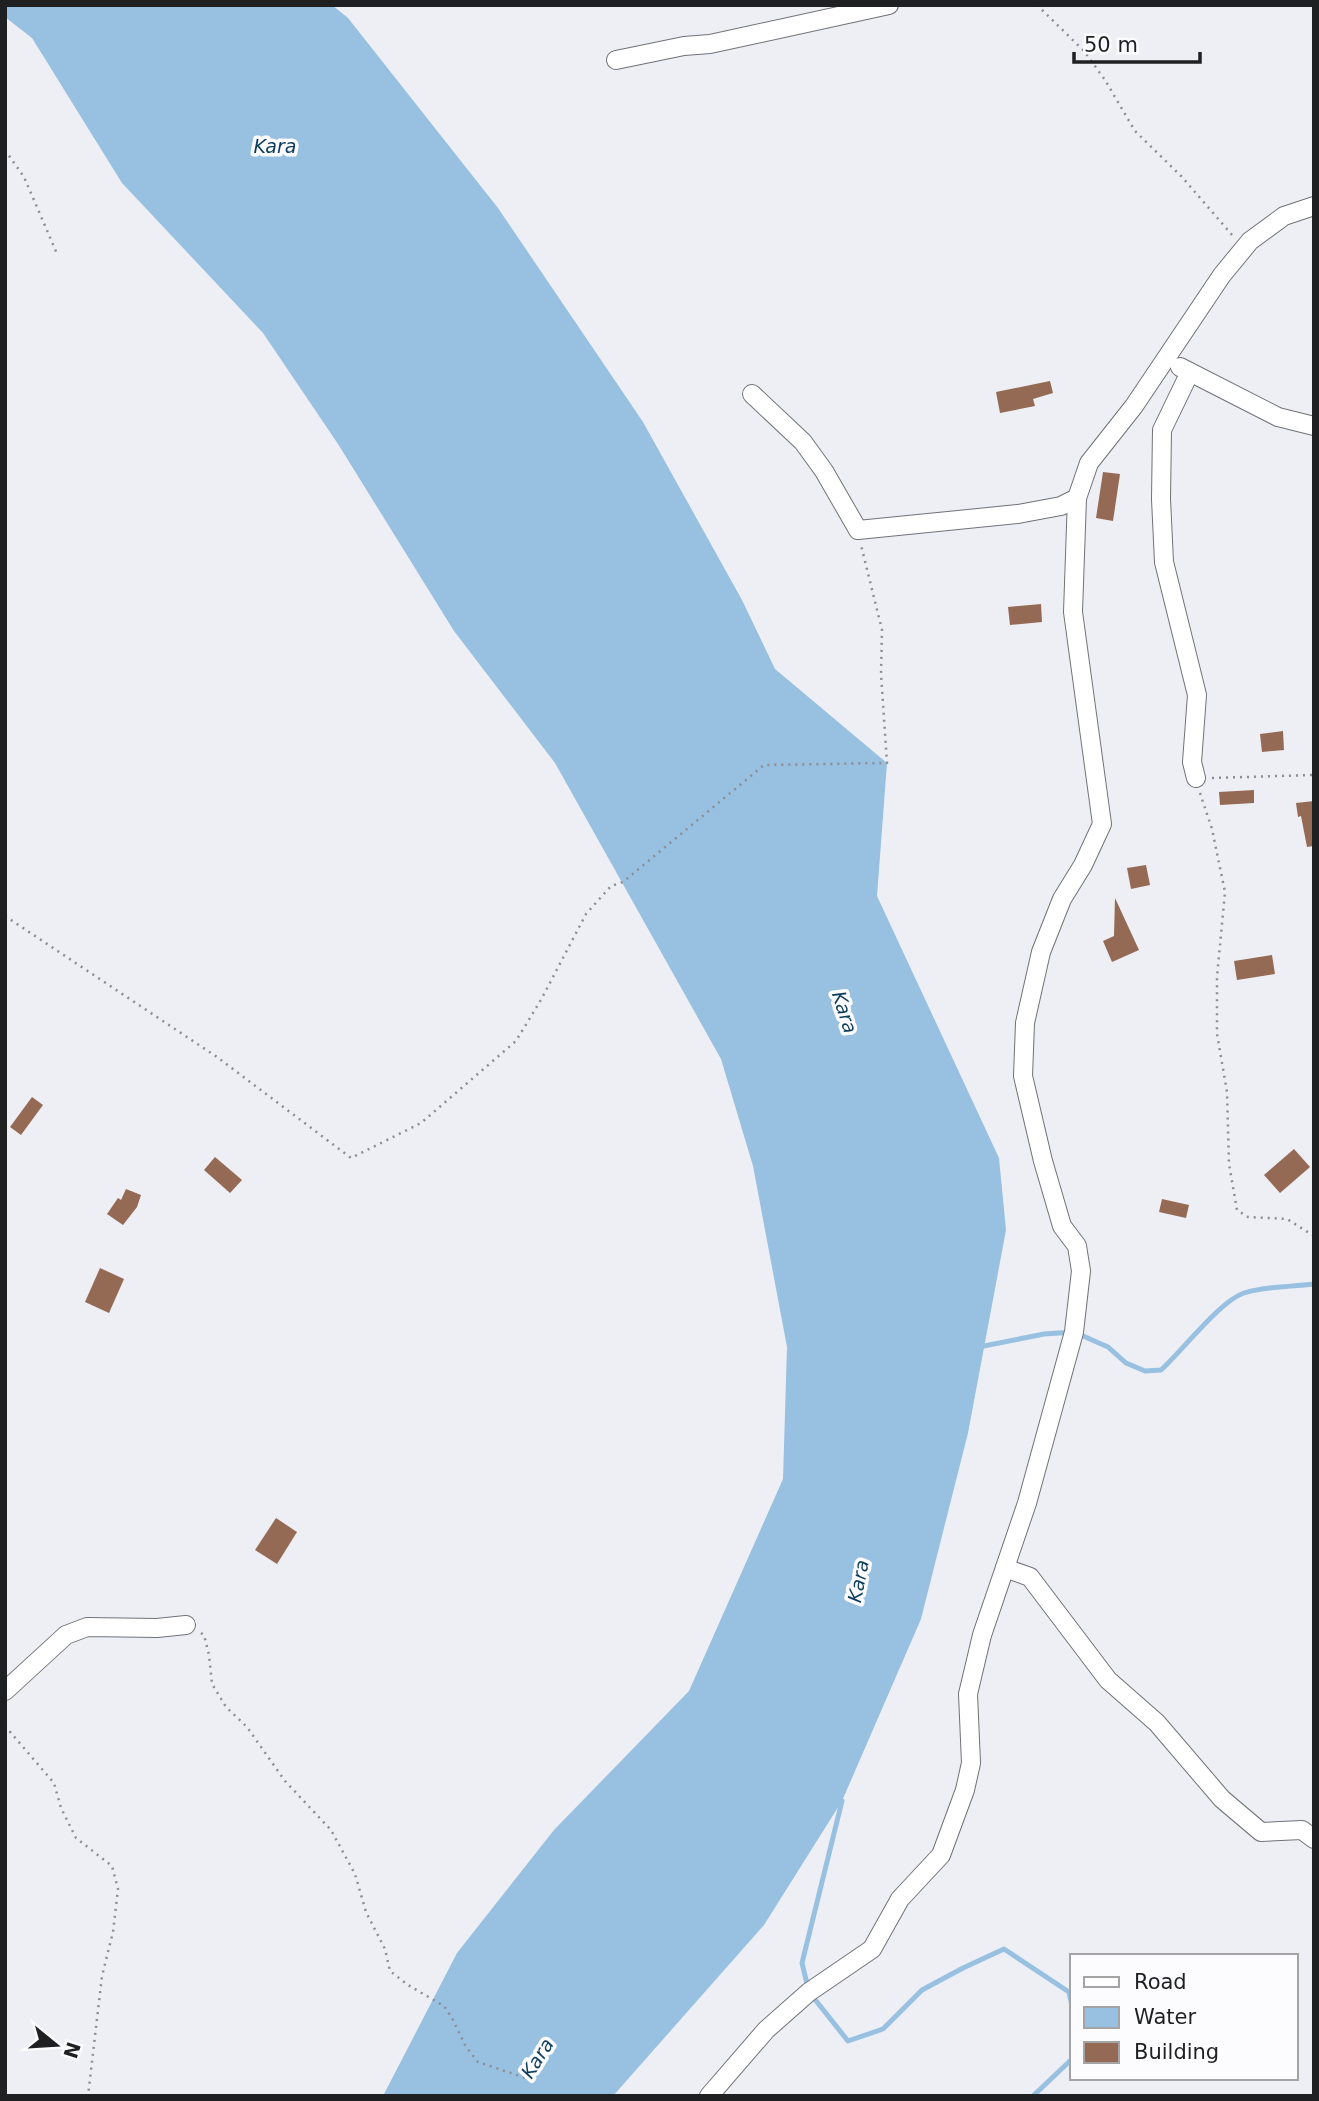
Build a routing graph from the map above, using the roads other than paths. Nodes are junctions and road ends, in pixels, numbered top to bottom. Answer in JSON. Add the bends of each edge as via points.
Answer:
{"nodes":[{"id":1,"x":889,"y":5,"type":"edge"},
{"id":2,"x":616,"y":60,"type":"dead end"},
{"id":3,"x":1314,"y":206,"type":"edge"},
{"id":4,"x":1166,"y":360,"type":"junction"},
{"id":5,"x":1190,"y":372,"type":"junction"},
{"id":6,"x":752,"y":394,"type":"dead end"},
{"id":7,"x":1314,"y":426,"type":"edge"},
{"id":8,"x":1077,"y":498,"type":"junction"},
{"id":9,"x":1196,"y":778,"type":"road end"},
{"id":10,"x":1005,"y":1568,"type":"junction"},
{"id":11,"x":186,"y":1625,"type":"road end"},
{"id":12,"x":5,"y":1691,"type":"edge"},
{"id":13,"x":1314,"y":1815,"type":"edge"},
{"id":14,"x":1308,"y":1834,"type":"edge"},
{"id":15,"x":709,"y":2096,"type":"edge"}],
"edges":[{"from":1,"to":2,"type":"street"},
{"from":3,"to":4,"type":"street","via":[[1284,216],[1250,241]]},
{"from":4,"to":5,"type":"street"},
{"from":4,"to":8,"type":"street","via":[[1089,463]]},
{"from":5,"to":7,"type":"street","via":[[1278,417]]},
{"from":5,"to":9,"type":"street","via":[[1162,430],[1161,499],[1164,562],[1197,695],[1192,762]]},
{"from":6,"to":8,"type":"street","via":[[803,442],[858,530],[1018,514],[1061,506]]},
{"from":8,"to":10,"type":"street","via":[[1073,612],[1102,824],[1062,899],[1041,952],[1025,1023],[1023,1076],[1062,1226],[1077,1246],[1081,1271],[1074,1332]]},
{"from":10,"to":14,"type":"street","via":[[1030,1577],[1108,1680],[1157,1723],[1222,1799],[1261,1832]]},
{"from":10,"to":15,"type":"street","via":[[968,1694],[971,1763],[965,1790],[941,1854],[900,1899],[872,1949],[766,2030]]},
{"from":11,"to":12,"type":"street","via":[[87,1627],[66,1635]]},
{"from":13,"to":14,"type":"street"}]}
